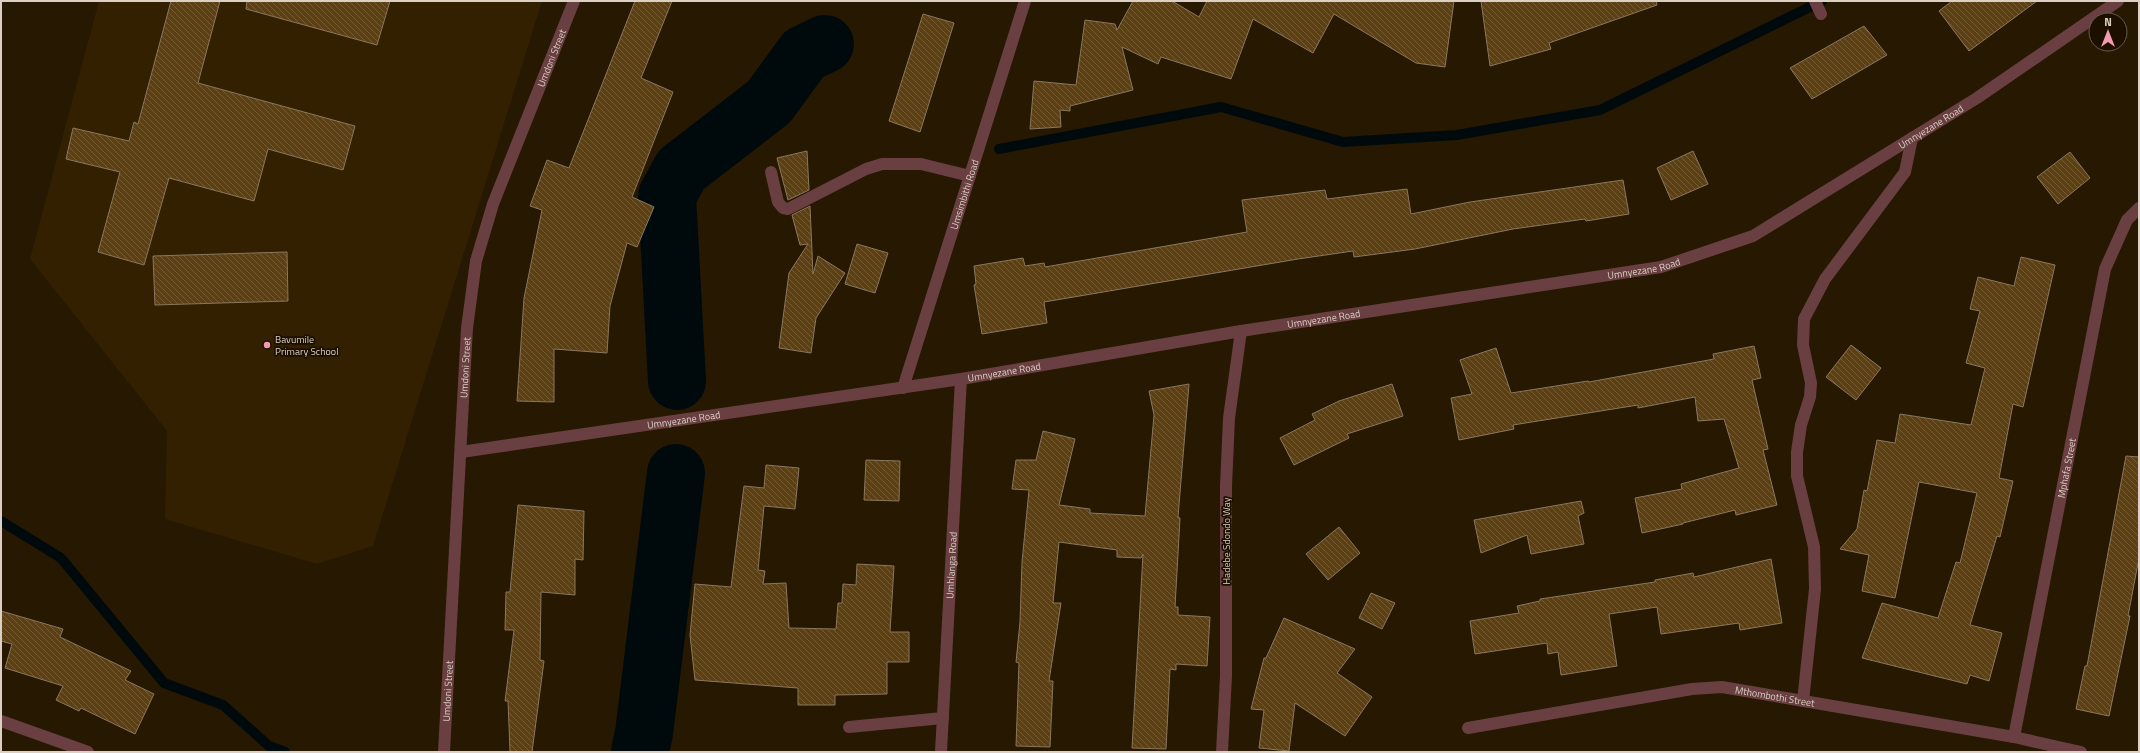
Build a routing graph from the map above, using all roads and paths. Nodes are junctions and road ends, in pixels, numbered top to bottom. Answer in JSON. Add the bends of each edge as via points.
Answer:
{"nodes":[{"id":1,"x":574,"y":1,"type":"edge"},
{"id":2,"x":1025,"y":1,"type":"edge"},
{"id":3,"x":1815,"y":1,"type":"edge"},
{"id":4,"x":2118,"y":1,"type":"edge"},
{"id":5,"x":1821,"y":14,"type":"dead end"},
{"id":6,"x":1912,"y":138,"type":"junction"},
{"id":7,"x":771,"y":172,"type":"dead end"},
{"id":8,"x":970,"y":176,"type":"junction"},
{"id":9,"x":2139,"y":208,"type":"edge"},
{"id":10,"x":1241,"y":331,"type":"junction"},
{"id":11,"x":961,"y":379,"type":"junction"},
{"id":12,"x":904,"y":388,"type":"junction"},
{"id":13,"x":460,"y":452,"type":"junction"},
{"id":14,"x":1803,"y":700,"type":"junction"},
{"id":15,"x":943,"y":718,"type":"junction"},
{"id":16,"x":1,"y":721,"type":"edge"},
{"id":17,"x":849,"y":727,"type":"dead end"},
{"id":18,"x":1468,"y":728,"type":"dead end"},
{"id":19,"x":2014,"y":737,"type":"junction"},
{"id":20,"x":88,"y":752,"type":"edge"},
{"id":21,"x":444,"y":752,"type":"edge"},
{"id":22,"x":942,"y":752,"type":"edge"},
{"id":23,"x":1222,"y":752,"type":"edge"},
{"id":24,"x":2081,"y":752,"type":"edge"}],
"edges":[{"from":1,"to":13,"type":"street","name":"Umdoni Street","via":[[493,204],[476,261],[467,328]]},
{"from":2,"to":8,"type":"street","name":"Umsimbithi Road"},
{"from":3,"to":5,"type":"street"},
{"from":4,"to":6,"type":"street","name":"Umnyezane Road","via":[[1977,98]]},
{"from":6,"to":10,"type":"street","name":"Umnyezane Road","via":[[1753,236],[1661,267]]},
{"from":6,"to":14,"type":"street","via":[[1905,172],[1825,279],[1804,319],[1803,345],[1811,383],[1810,397],[1800,432],[1797,476],[1814,547],[1815,589]]},
{"from":7,"to":8,"type":"street","via":[[778,202],[783,208],[788,209],[866,169],[882,164],[921,164]]},
{"from":8,"to":12,"type":"street","name":"Umsimbithi Road"},
{"from":9,"to":19,"type":"street","name":"Mphafa Street","via":[[2127,220],[2105,269]]},
{"from":10,"to":11,"type":"street","name":"Umnyezane Road"},
{"from":10,"to":23,"type":"street","name":"Hadebe Sdondo Way","via":[[1227,456],[1226,676]]},
{"from":11,"to":12,"type":"street","name":"Umnyezane Road"},
{"from":11,"to":15,"type":"street","name":"Umhlanga Road"},
{"from":12,"to":13,"type":"street","name":"Umnyezane Road"},
{"from":13,"to":21,"type":"street","name":"Umdoni Street"},
{"from":14,"to":18,"type":"street","name":"Mthombothi Street","via":[[1722,687],[1692,689]]},
{"from":14,"to":19,"type":"street","name":"Mthombothi Street"},
{"from":15,"to":17,"type":"street"},
{"from":15,"to":22,"type":"street","name":"Umhlanga Road"},
{"from":16,"to":20,"type":"street"},
{"from":19,"to":24,"type":"street","name":"Mthombothi Street"}]}
